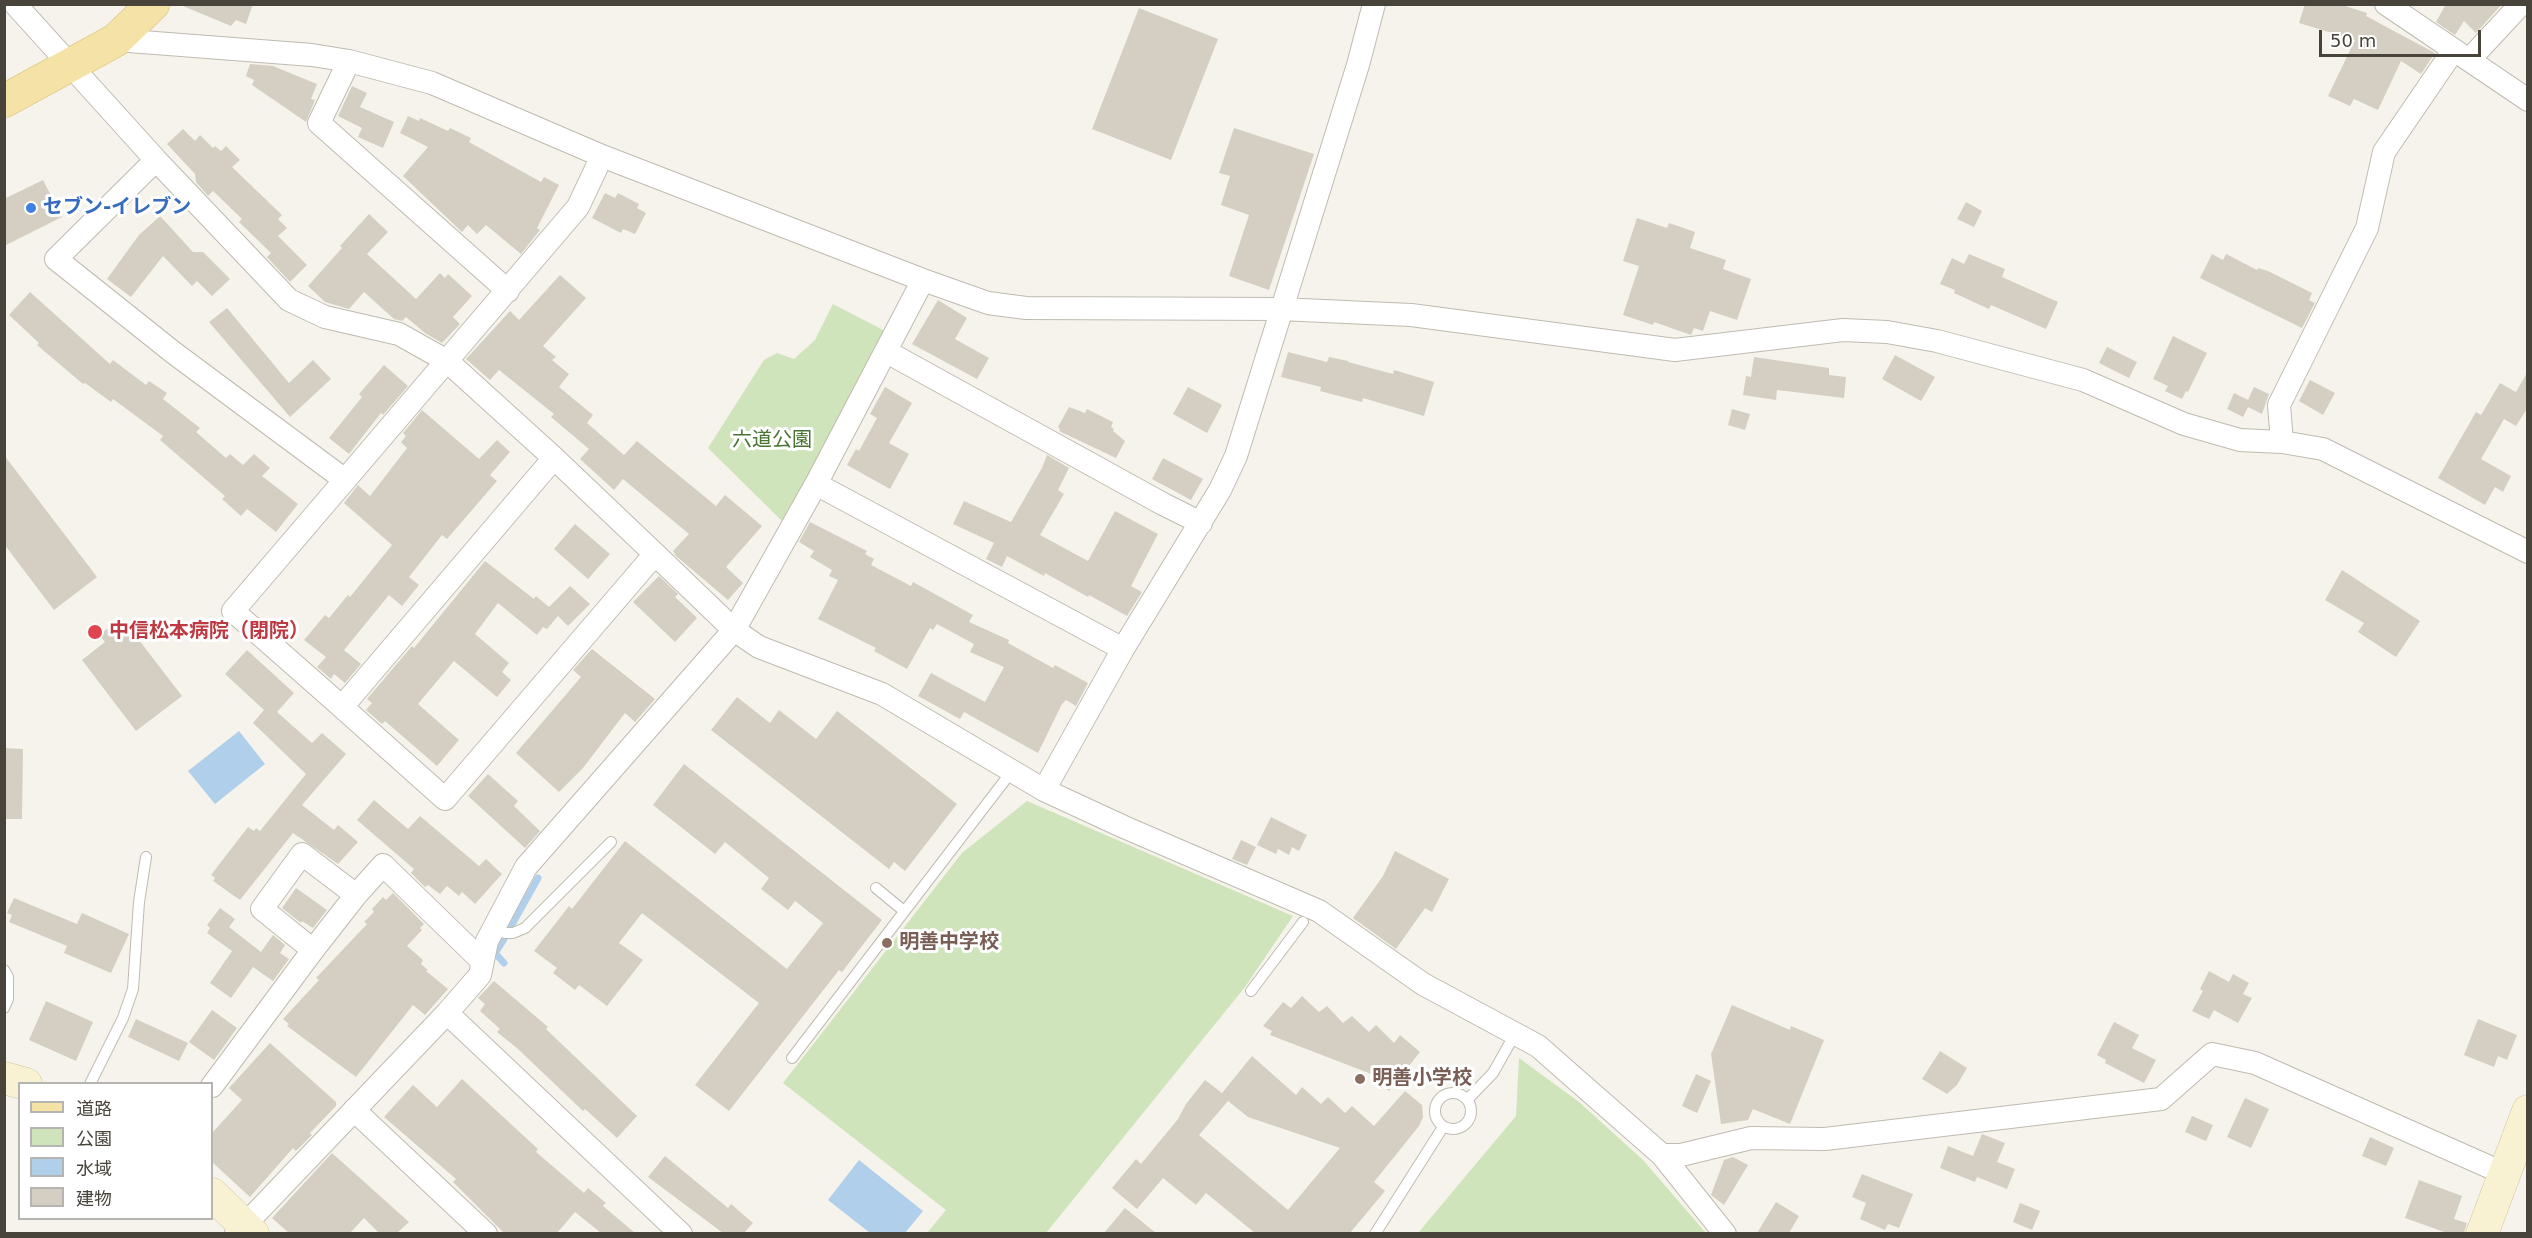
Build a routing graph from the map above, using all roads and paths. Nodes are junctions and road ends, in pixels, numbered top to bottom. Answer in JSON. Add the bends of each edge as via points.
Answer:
{"nodes":[{"id":1,"x":15,"y":4,"type":"edge"},
{"id":2,"x":153,"y":4,"type":"edge"},
{"id":3,"x":1374,"y":4,"type":"edge"},
{"id":4,"x":2386,"y":4,"type":"edge"},
{"id":5,"x":2521,"y":4,"type":"edge"},
{"id":6,"x":116,"y":40,"type":"junction"},
{"id":7,"x":2461,"y":55,"type":"junction"},
{"id":8,"x":349,"y":61,"type":"junction"},
{"id":9,"x":69,"y":66,"type":"junction"},
{"id":10,"x":2528,"y":100,"type":"edge"},
{"id":11,"x":4,"y":101,"type":"edge"},
{"id":12,"x":602,"y":156,"type":"junction"},
{"id":13,"x":156,"y":160,"type":"junction"},
{"id":14,"x":923,"y":280,"type":"junction"},
{"id":15,"x":507,"y":291,"type":"junction"},
{"id":16,"x":1280,"y":309,"type":"junction"},
{"id":17,"x":886,"y":352,"type":"junction"},
{"id":18,"x":447,"y":362,"type":"junction"},
{"id":19,"x":2282,"y":442,"type":"junction"},
{"id":20,"x":554,"y":458,"type":"junction"},
{"id":21,"x":345,"y":480,"type":"junction"},
{"id":22,"x":816,"y":484,"type":"junction"},
{"id":23,"x":1202,"y":523,"type":"junction"},
{"id":24,"x":2528,"y":552,"type":"edge"},
{"id":25,"x":655,"y":554,"type":"junction"},
{"id":26,"x":734,"y":630,"type":"junction"},
{"id":27,"x":1123,"y":649,"type":"junction"},
{"id":28,"x":342,"y":707,"type":"junction"},
{"id":29,"x":1012,"y":771,"type":"junction"},
{"id":30,"x":1044,"y":790,"type":"junction"},
{"id":31,"x":611,"y":842,"type":"dead end"},
{"id":32,"x":146,"y":857,"type":"dead end"},
{"id":33,"x":876,"y":888,"type":"dead end"},
{"id":34,"x":356,"y":895,"type":"junction"},
{"id":35,"x":904,"y":911,"type":"junction"},
{"id":36,"x":1308,"y":915,"type":"junction"},
{"id":37,"x":498,"y":932,"type":"junction"},
{"id":38,"x":313,"y":950,"type":"junction"},
{"id":39,"x":482,"y":962,"type":"junction"},
{"id":40,"x":4,"y":970,"type":"edge"},
{"id":41,"x":1251,"y":991,"type":"dead end"},
{"id":42,"x":4,"y":1008,"type":"edge"},
{"id":43,"x":447,"y":1013,"type":"junction"},
{"id":44,"x":1515,"y":1034,"type":"junction"},
{"id":45,"x":792,"y":1058,"type":"dead end"},
{"id":46,"x":4,"y":1078,"type":"edge"},
{"id":47,"x":22,"y":1082,"type":"edge"},
{"id":48,"x":91,"y":1082,"type":"edge"},
{"id":49,"x":213,"y":1085,"type":"edge"},
{"id":50,"x":1467,"y":1100,"type":"junction"},
{"id":51,"x":354,"y":1110,"type":"junction"},
{"id":52,"x":2528,"y":1111,"type":"edge"},
{"id":53,"x":1443,"y":1127,"type":"junction"},
{"id":54,"x":1662,"y":1155,"type":"junction"},
{"id":55,"x":2503,"y":1173,"type":"junction"},
{"id":56,"x":213,"y":1195,"type":"edge"},
{"id":57,"x":244,"y":1231,"type":"edge"},
{"id":58,"x":486,"y":1233,"type":"edge"},
{"id":59,"x":681,"y":1233,"type":"edge"},
{"id":60,"x":1376,"y":1233,"type":"edge"},
{"id":61,"x":1725,"y":1233,"type":"edge"},
{"id":62,"x":2482,"y":1233,"type":"edge"}],
"edges":[{"from":1,"to":9,"type":"street"},
{"from":2,"to":6,"type":"main road"},
{"from":3,"to":16,"type":"street"},
{"from":4,"to":7,"type":"street"},
{"from":5,"to":7,"type":"street"},
{"from":6,"to":8,"type":"street"},
{"from":6,"to":9,"type":"main road"},
{"from":7,"to":10,"type":"street"},
{"from":7,"to":19,"type":"street","via":[[2384,152],[2367,228],[2279,405]]},
{"from":8,"to":12,"type":"street","via":[[432,83]]},
{"from":8,"to":15,"type":"street","via":[[319,123]]},
{"from":9,"to":11,"type":"main road"},
{"from":9,"to":13,"type":"street"},
{"from":12,"to":14,"type":"street"},
{"from":12,"to":15,"type":"street","via":[[578,207]]},
{"from":13,"to":18,"type":"street","via":[[289,300],[325,317],[399,334]]},
{"from":13,"to":21,"type":"street","via":[[56,260]]},
{"from":14,"to":16,"type":"street","via":[[988,303],[1026,308]]},
{"from":14,"to":17,"type":"street"},
{"from":15,"to":18,"type":"street"},
{"from":16,"to":19,"type":"street","via":[[1411,315],[1675,350],[1843,330],[1887,332],[1937,340],[2084,380],[2184,424],[2240,440]]},
{"from":16,"to":23,"type":"street","via":[[1236,456]]},
{"from":17,"to":22,"type":"street"},
{"from":17,"to":23,"type":"street"},
{"from":18,"to":20,"type":"street"},
{"from":18,"to":21,"type":"street"},
{"from":19,"to":24,"type":"street","via":[[2323,449]]},
{"from":20,"to":25,"type":"street"},
{"from":20,"to":28,"type":"street"},
{"from":21,"to":28,"type":"street","via":[[233,611]]},
{"from":22,"to":26,"type":"street"},
{"from":22,"to":27,"type":"street"},
{"from":23,"to":27,"type":"street"},
{"from":25,"to":26,"type":"street"},
{"from":25,"to":28,"type":"street","via":[[445,799]]},
{"from":26,"to":29,"type":"street","via":[[759,646],[882,694]]},
{"from":26,"to":37,"type":"street","via":[[526,867]]},
{"from":27,"to":30,"type":"street"},
{"from":29,"to":30,"type":"street"},
{"from":29,"to":35,"type":"lane"},
{"from":30,"to":36,"type":"street"},
{"from":31,"to":37,"type":"lane","via":[[525,928],[513,933]]},
{"from":32,"to":48,"type":"lane","via":[[133,989]]},
{"from":33,"to":35,"type":"lane"},
{"from":34,"to":38,"type":"street"},
{"from":34,"to":38,"type":"street","via":[[302,854],[262,909]]},
{"from":34,"to":39,"type":"street","via":[[383,865]]},
{"from":35,"to":45,"type":"lane"},
{"from":36,"to":41,"type":"lane"},
{"from":36,"to":44,"type":"street","via":[[1422,984]]},
{"from":37,"to":39,"type":"street"},
{"from":38,"to":49,"type":"street"},
{"from":39,"to":43,"type":"street","via":[[480,975]]},
{"from":40,"to":42,"type":"lane","via":[[8,976],[8,999]]},
{"from":43,"to":51,"type":"street"},
{"from":43,"to":59,"type":"street"},
{"from":44,"to":50,"type":"lane","via":[[1493,1073]]},
{"from":44,"to":54,"type":"street","via":[[1538,1046]]},
{"from":46,"to":47,"type":"main road"},
{"from":50,"to":53,"type":"lane","via":[[1471,1114],[1465,1125]]},
{"from":50,"to":53,"type":"lane","via":[[1454,1092],[1438,1099],[1434,1111]]},
{"from":51,"to":57,"type":"street"},
{"from":51,"to":58,"type":"street"},
{"from":52,"to":55,"type":"main road"},
{"from":53,"to":60,"type":"lane"},
{"from":54,"to":55,"type":"street","via":[[1681,1155],[1751,1138],[1825,1139],[2161,1099],[2212,1054],[2255,1063]]},
{"from":54,"to":61,"type":"street"},
{"from":55,"to":62,"type":"main road"},
{"from":56,"to":57,"type":"main road"}]}
